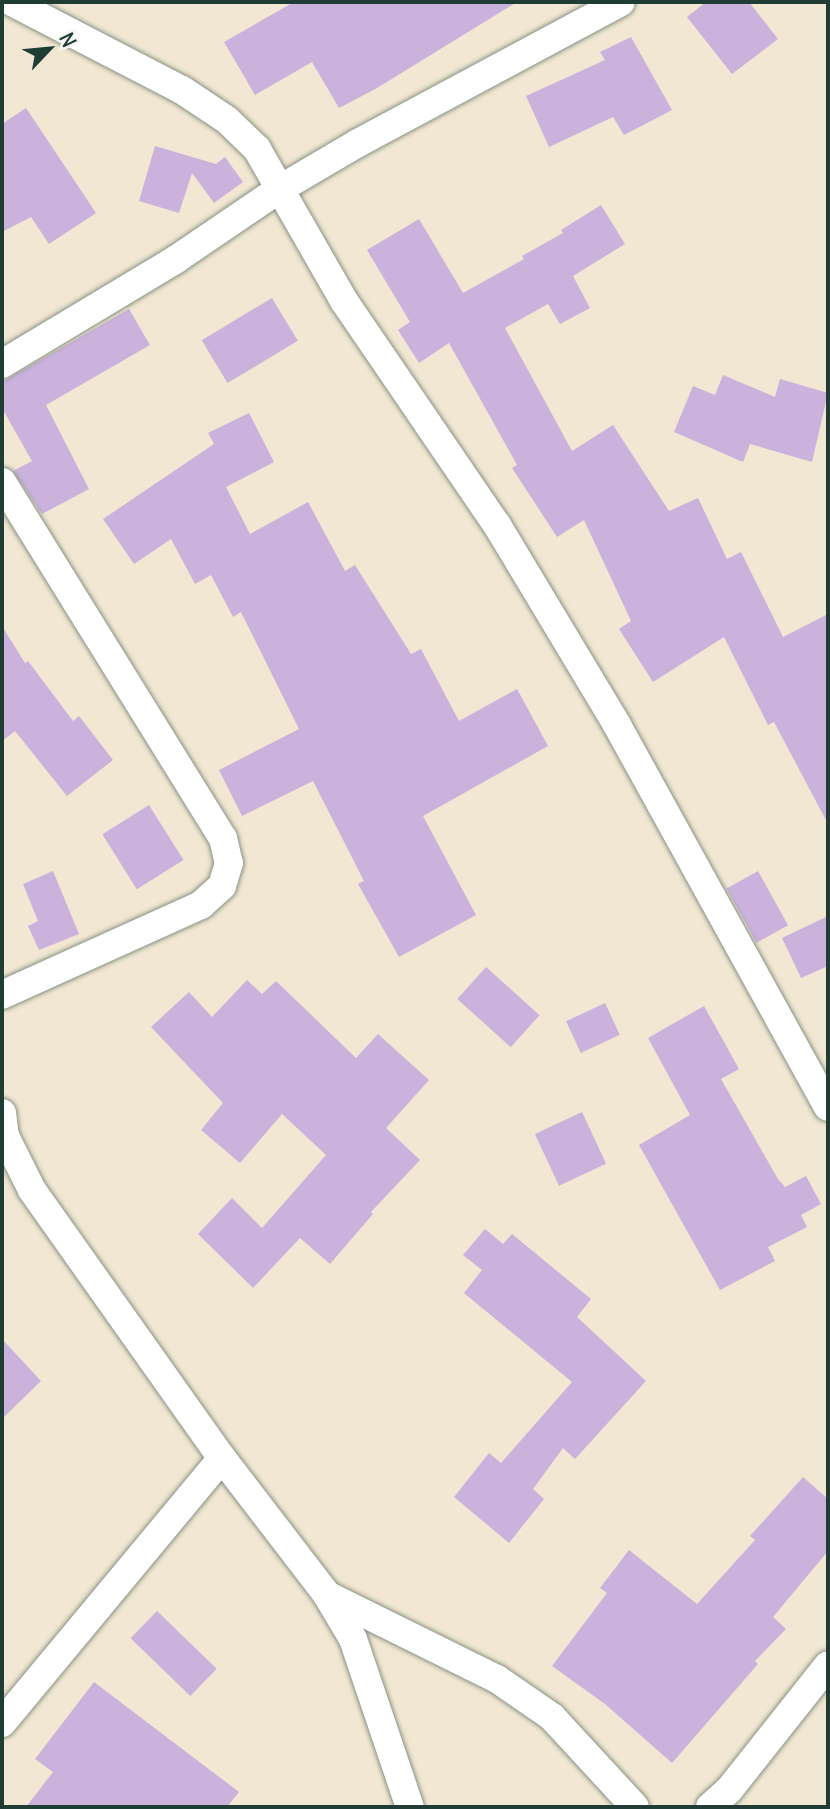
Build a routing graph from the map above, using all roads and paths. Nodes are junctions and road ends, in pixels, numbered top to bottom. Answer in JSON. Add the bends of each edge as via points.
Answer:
{"nodes":[{"id":1,"x":12,"y":2,"type":"edge"},
{"id":2,"x":621,"y":2,"type":"edge"},
{"id":3,"x":278,"y":190,"type":"junction"},
{"id":4,"x":2,"y":364,"type":"edge"},
{"id":5,"x":2,"y":482,"type":"edge"},
{"id":6,"x":2,"y":995,"type":"edge"},
{"id":7,"x":820,"y":1075,"type":"edge"},
{"id":8,"x":828,"y":1107,"type":"edge"},
{"id":9,"x":3,"y":1127,"type":"edge"},
{"id":10,"x":222,"y":1458,"type":"junction"},
{"id":11,"x":327,"y":1595,"type":"junction"},
{"id":12,"x":828,"y":1665,"type":"edge"},
{"id":13,"x":2,"y":1723,"type":"edge"},
{"id":14,"x":410,"y":1807,"type":"edge"},
{"id":15,"x":635,"y":1807,"type":"edge"},
{"id":16,"x":710,"y":1807,"type":"edge"}],
"edges":[{"from":1,"to":3,"type":"street","via":[[182,90],[227,120],[257,149]]},
{"from":2,"to":3,"type":"street"},
{"from":3,"to":4,"type":"street","via":[[175,260]]},
{"from":3,"to":7,"type":"street","via":[[344,301],[496,525]]},
{"from":5,"to":6,"type":"street","via":[[223,838],[229,863],[222,886],[201,905]]},
{"from":7,"to":8,"type":"street"},
{"from":9,"to":10,"type":"street","via":[[32,1190]]},
{"from":10,"to":11,"type":"street"},
{"from":10,"to":13,"type":"street"},
{"from":11,"to":14,"type":"street","via":[[353,1639]]},
{"from":11,"to":15,"type":"street","via":[[497,1679],[552,1717]]},
{"from":12,"to":16,"type":"street","via":[[729,1790]]}]}
